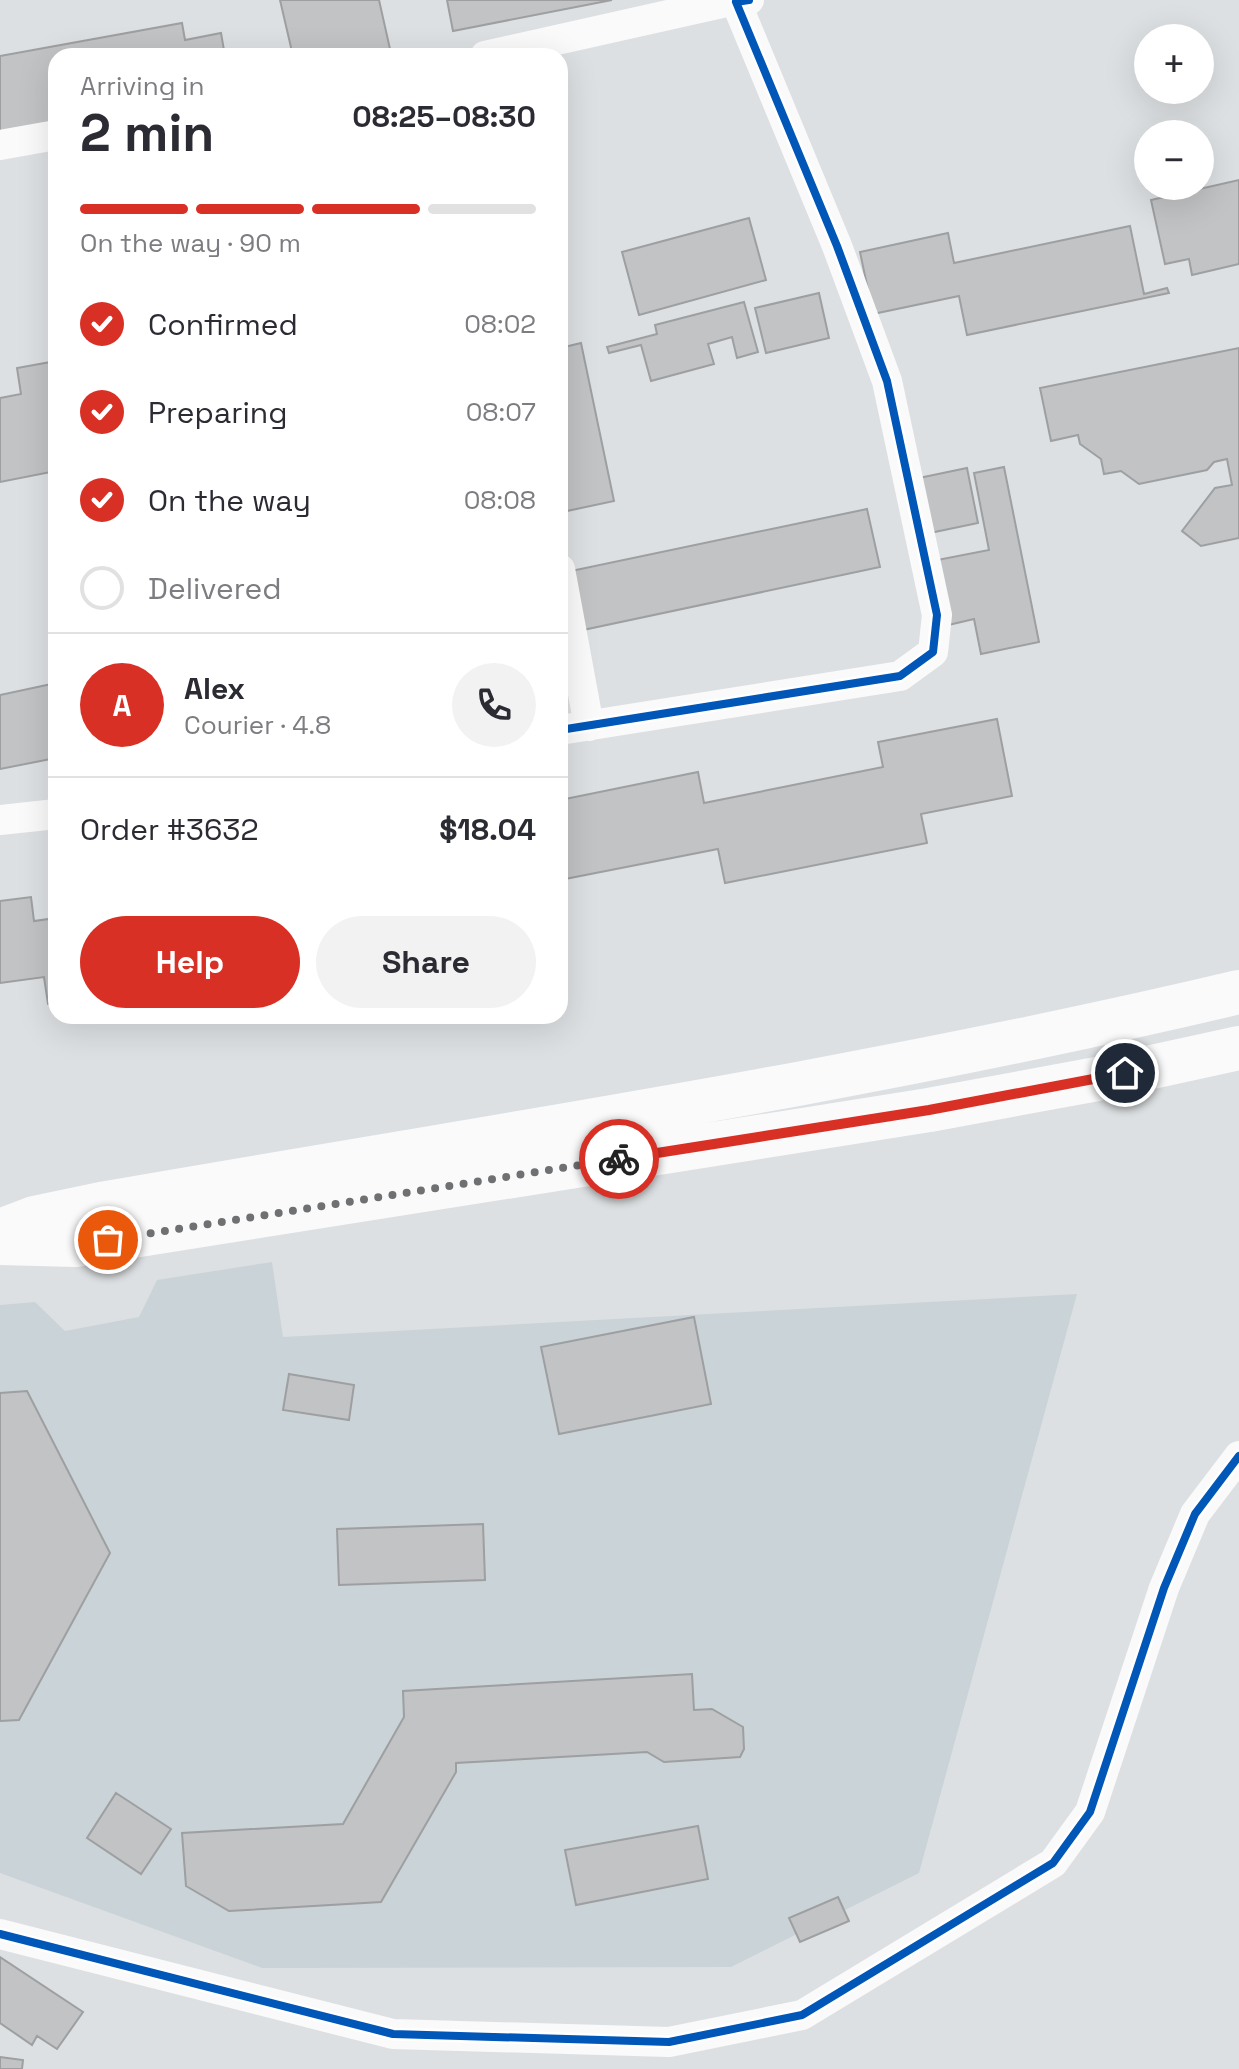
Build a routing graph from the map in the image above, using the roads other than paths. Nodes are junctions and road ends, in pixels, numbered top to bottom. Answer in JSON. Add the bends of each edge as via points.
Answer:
{"nodes":[{"id":1,"x":740,"y":1,"type":"edge"},
{"id":2,"x":522,"y":48,"type":"edge"},
{"id":3,"x":48,"y":136,"type":"edge"},
{"id":4,"x":0,"y":145,"type":"edge"},
{"id":5,"x":568,"y":660,"type":"edge"},
{"id":6,"x":574,"y":728,"type":"edge"},
{"id":7,"x":48,"y":815,"type":"edge"},
{"id":8,"x":0,"y":820,"type":"edge"},
{"id":9,"x":1239,"y":992,"type":"edge"},
{"id":10,"x":1239,"y":1048,"type":"edge"},
{"id":11,"x":0,"y":1231,"type":"edge"},
{"id":12,"x":0,"y":1243,"type":"edge"},
{"id":13,"x":1239,"y":1456,"type":"edge"},
{"id":14,"x":0,"y":1934,"type":"edge"}],
"edges":[{"from":1,"to":2,"type":"street"},
{"from":1,"to":6,"type":"street","via":[[887,381],[937,615],[933,652],[900,676]]},
{"from":3,"to":4,"type":"street"},
{"from":5,"to":6,"type":"street"},
{"from":7,"to":8,"type":"street"},
{"from":9,"to":11,"type":"highway","via":[[914,1063],[101,1204]]},
{"from":10,"to":12,"type":"highway","via":[[913,1113],[76,1245]]},
{"from":13,"to":14,"type":"street","via":[[1195,1514],[1164,1588],[1090,1812],[1053,1863],[802,2015],[669,2042],[393,2034]]}]}
